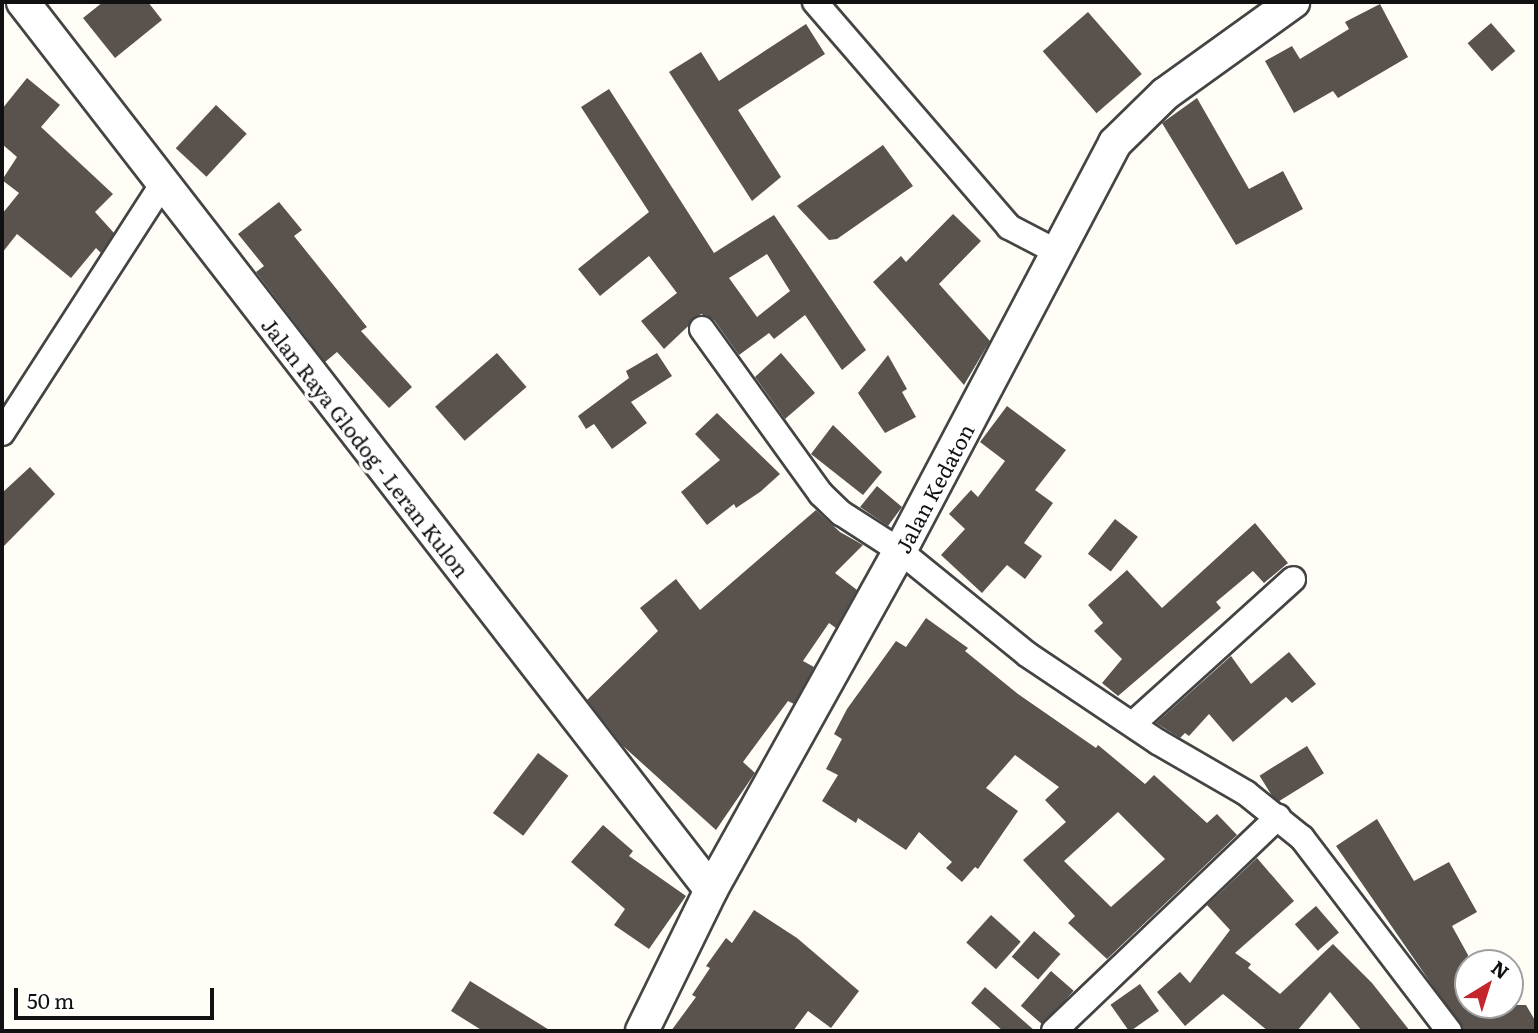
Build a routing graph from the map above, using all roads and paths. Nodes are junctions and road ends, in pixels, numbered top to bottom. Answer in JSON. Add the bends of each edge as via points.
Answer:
{"nodes":[{"id":1,"x":23,"y":2,"type":"edge"},
{"id":2,"x":815,"y":2,"type":"edge"},
{"id":3,"x":1293,"y":2,"type":"edge"},
{"id":4,"x":162,"y":185,"type":"junction"},
{"id":5,"x":1059,"y":253,"type":"junction"},
{"id":6,"x":702,"y":329,"type":"dead end"},
{"id":7,"x":2,"y":433,"type":"edge"},
{"id":8,"x":900,"y":551,"type":"junction"},
{"id":9,"x":1293,"y":579,"type":"dead end"},
{"id":10,"x":1135,"y":722,"type":"junction"},
{"id":11,"x":1278,"y":817,"type":"junction"},
{"id":12,"x":711,"y":890,"type":"junction"},
{"id":13,"x":642,"y":1031,"type":"edge"},
{"id":14,"x":1054,"y":1031,"type":"edge"},
{"id":15,"x":1449,"y":1031,"type":"edge"}],
"edges":[{"from":1,"to":4,"type":"street","name":"Jalan Raya Glodog - Leran Kulon"},
{"from":2,"to":5,"type":"street","via":[[1009,227]]},
{"from":3,"to":5,"type":"street","name":"Jalan Kedaton","via":[[1132,121],[1115,143]]},
{"from":4,"to":7,"type":"street"},
{"from":4,"to":12,"type":"street","name":"Jalan Raya Glodog - Leran Kulon"},
{"from":5,"to":8,"type":"street","name":"Jalan Kedaton"},
{"from":6,"to":8,"type":"street","via":[[821,494],[857,525]]},
{"from":8,"to":10,"type":"street","via":[[1028,654]]},
{"from":8,"to":12,"type":"street","name":"Jalan Kedaton"},
{"from":9,"to":10,"type":"street"},
{"from":10,"to":11,"type":"street","via":[[1158,742]]},
{"from":11,"to":14,"type":"street"},
{"from":11,"to":15,"type":"street","via":[[1301,838]]},
{"from":12,"to":13,"type":"street","name":"Jalan Kedaton"}]}
